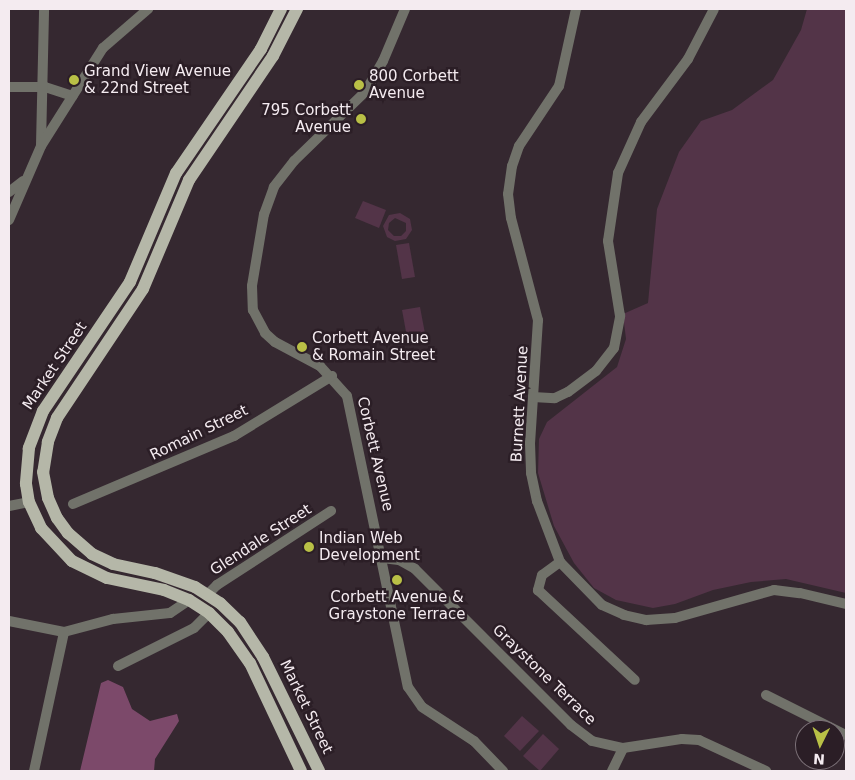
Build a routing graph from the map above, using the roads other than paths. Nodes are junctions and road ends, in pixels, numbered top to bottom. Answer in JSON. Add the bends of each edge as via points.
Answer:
{"nodes":[{"id":1,"x":44,"y":9,"type":"edge"},
{"id":2,"x":148,"y":9,"type":"edge"},
{"id":3,"x":281,"y":9,"type":"edge"},
{"id":4,"x":297,"y":9,"type":"edge"},
{"id":5,"x":405,"y":9,"type":"edge"},
{"id":6,"x":576,"y":9,"type":"edge"},
{"id":7,"x":714,"y":9,"type":"edge"},
{"id":8,"x":9,"y":87,"type":"edge"},
{"id":9,"x":45,"y":87,"type":"junction"},
{"id":10,"x":73,"y":96,"type":"junction"},
{"id":11,"x":41,"y":146,"type":"junction"},
{"id":12,"x":23,"y":181,"type":"junction"},
{"id":13,"x":9,"y":192,"type":"edge"},
{"id":14,"x":9,"y":220,"type":"edge"},
{"id":15,"x":332,"y":376,"type":"junction"},
{"id":16,"x":533,"y":397,"type":"junction"},
{"id":17,"x":29,"y":502,"type":"junction"},
{"id":18,"x":73,"y":504,"type":"dead end"},
{"id":19,"x":9,"y":506,"type":"edge"},
{"id":20,"x":331,"y":511,"type":"dead end"},
{"id":21,"x":382,"y":558,"type":"junction"},
{"id":22,"x":560,"y":562,"type":"junction"},
{"id":23,"x":208,"y":594,"type":"junction"},
{"id":24,"x":189,"y":600,"type":"junction"},
{"id":25,"x":846,"y":604,"type":"edge"},
{"id":26,"x":209,"y":613,"type":"junction"},
{"id":27,"x":9,"y":621,"type":"edge"},
{"id":28,"x":64,"y":632,"type":"junction"},
{"id":29,"x":118,"y":666,"type":"dead end"},
{"id":30,"x":636,"y":680,"type":"dead end"},
{"id":31,"x":766,"y":696,"type":"dead end"},
{"id":32,"x":846,"y":735,"type":"edge"},
{"id":33,"x":623,"y":748,"type":"junction"},
{"id":34,"x":34,"y":771,"type":"edge"},
{"id":35,"x":301,"y":771,"type":"edge"},
{"id":36,"x":320,"y":771,"type":"edge"},
{"id":37,"x":503,"y":771,"type":"edge"},
{"id":38,"x":612,"y":771,"type":"edge"},
{"id":39,"x":766,"y":771,"type":"edge"}],
"edges":[{"from":1,"to":9,"type":"street"},
{"from":2,"to":10,"type":"street","via":[[103,48]]},
{"from":3,"to":17,"type":"main road","name":"Market Street","via":[[261,49],[176,173],[130,282],[43,412],[27,460]]},
{"from":4,"to":23,"type":"main road","name":"Market Street","via":[[273,56],[189,180],[143,289],[62,408],[50,436],[44,463],[46,490],[53,511],[68,533],[83,547],[113,564],[168,576]]},
{"from":5,"to":15,"type":"street","name":"Corbett Avenue","via":[[383,61],[365,92],[294,161],[274,187],[264,214],[252,286],[256,319],[275,342]]},
{"from":6,"to":16,"type":"street","name":"Burnett Avenue","via":[[559,86],[519,146],[508,194],[510,218],[537,311]]},
{"from":7,"to":16,"type":"street","via":[[688,59],[637,130],[618,173],[608,241],[620,316],[614,348],[596,371],[568,392],[555,398]]},
{"from":8,"to":9,"type":"street"},
{"from":9,"to":10,"type":"street"},
{"from":9,"to":11,"type":"street"},
{"from":10,"to":11,"type":"street"},
{"from":11,"to":12,"type":"street"},
{"from":12,"to":13,"type":"street"},
{"from":12,"to":14,"type":"street","via":[[18,205]]},
{"from":15,"to":18,"type":"street","name":"Romain Street","via":[[234,436]]},
{"from":15,"to":21,"type":"street","name":"Corbett Avenue","via":[[350,404]]},
{"from":16,"to":22,"type":"street","name":"Burnett Avenue","via":[[532,473],[537,501]]},
{"from":17,"to":19,"type":"street"},
{"from":17,"to":24,"type":"main road","name":"Market Street","via":[[47,536],[78,564],[107,578],[158,589]]},
{"from":20,"to":23,"type":"street","name":"Glendale Street"},
{"from":21,"to":33,"type":"street","name":"Graystone Terrace","via":[[400,560],[415,569],[577,731],[600,744]]},
{"from":21,"to":37,"type":"street","name":"Corbett Avenue","via":[[403,672],[410,692],[426,711],[481,747]]},
{"from":22,"to":25,"type":"street","name":"Burnett Avenue","via":[[602,604],[624,615],[646,620],[675,618],[774,590]]},
{"from":22,"to":30,"type":"street","via":[[542,575],[538,590]]},
{"from":23,"to":36,"type":"main road","name":"Market Street","via":[[240,622],[256,645]]},
{"from":24,"to":26,"type":"main road","name":"Market Street"},
{"from":24,"to":28,"type":"street","via":[[170,613],[113,619]]},
{"from":26,"to":29,"type":"street","via":[[194,628]]},
{"from":26,"to":35,"type":"main road","name":"Market Street","via":[[243,652]]},
{"from":27,"to":28,"type":"street"},
{"from":28,"to":34,"type":"street"},
{"from":31,"to":32,"type":"street"},
{"from":33,"to":38,"type":"street"},
{"from":33,"to":39,"type":"street","name":"Graystone Terrace","via":[[682,739],[699,740]]}]}
